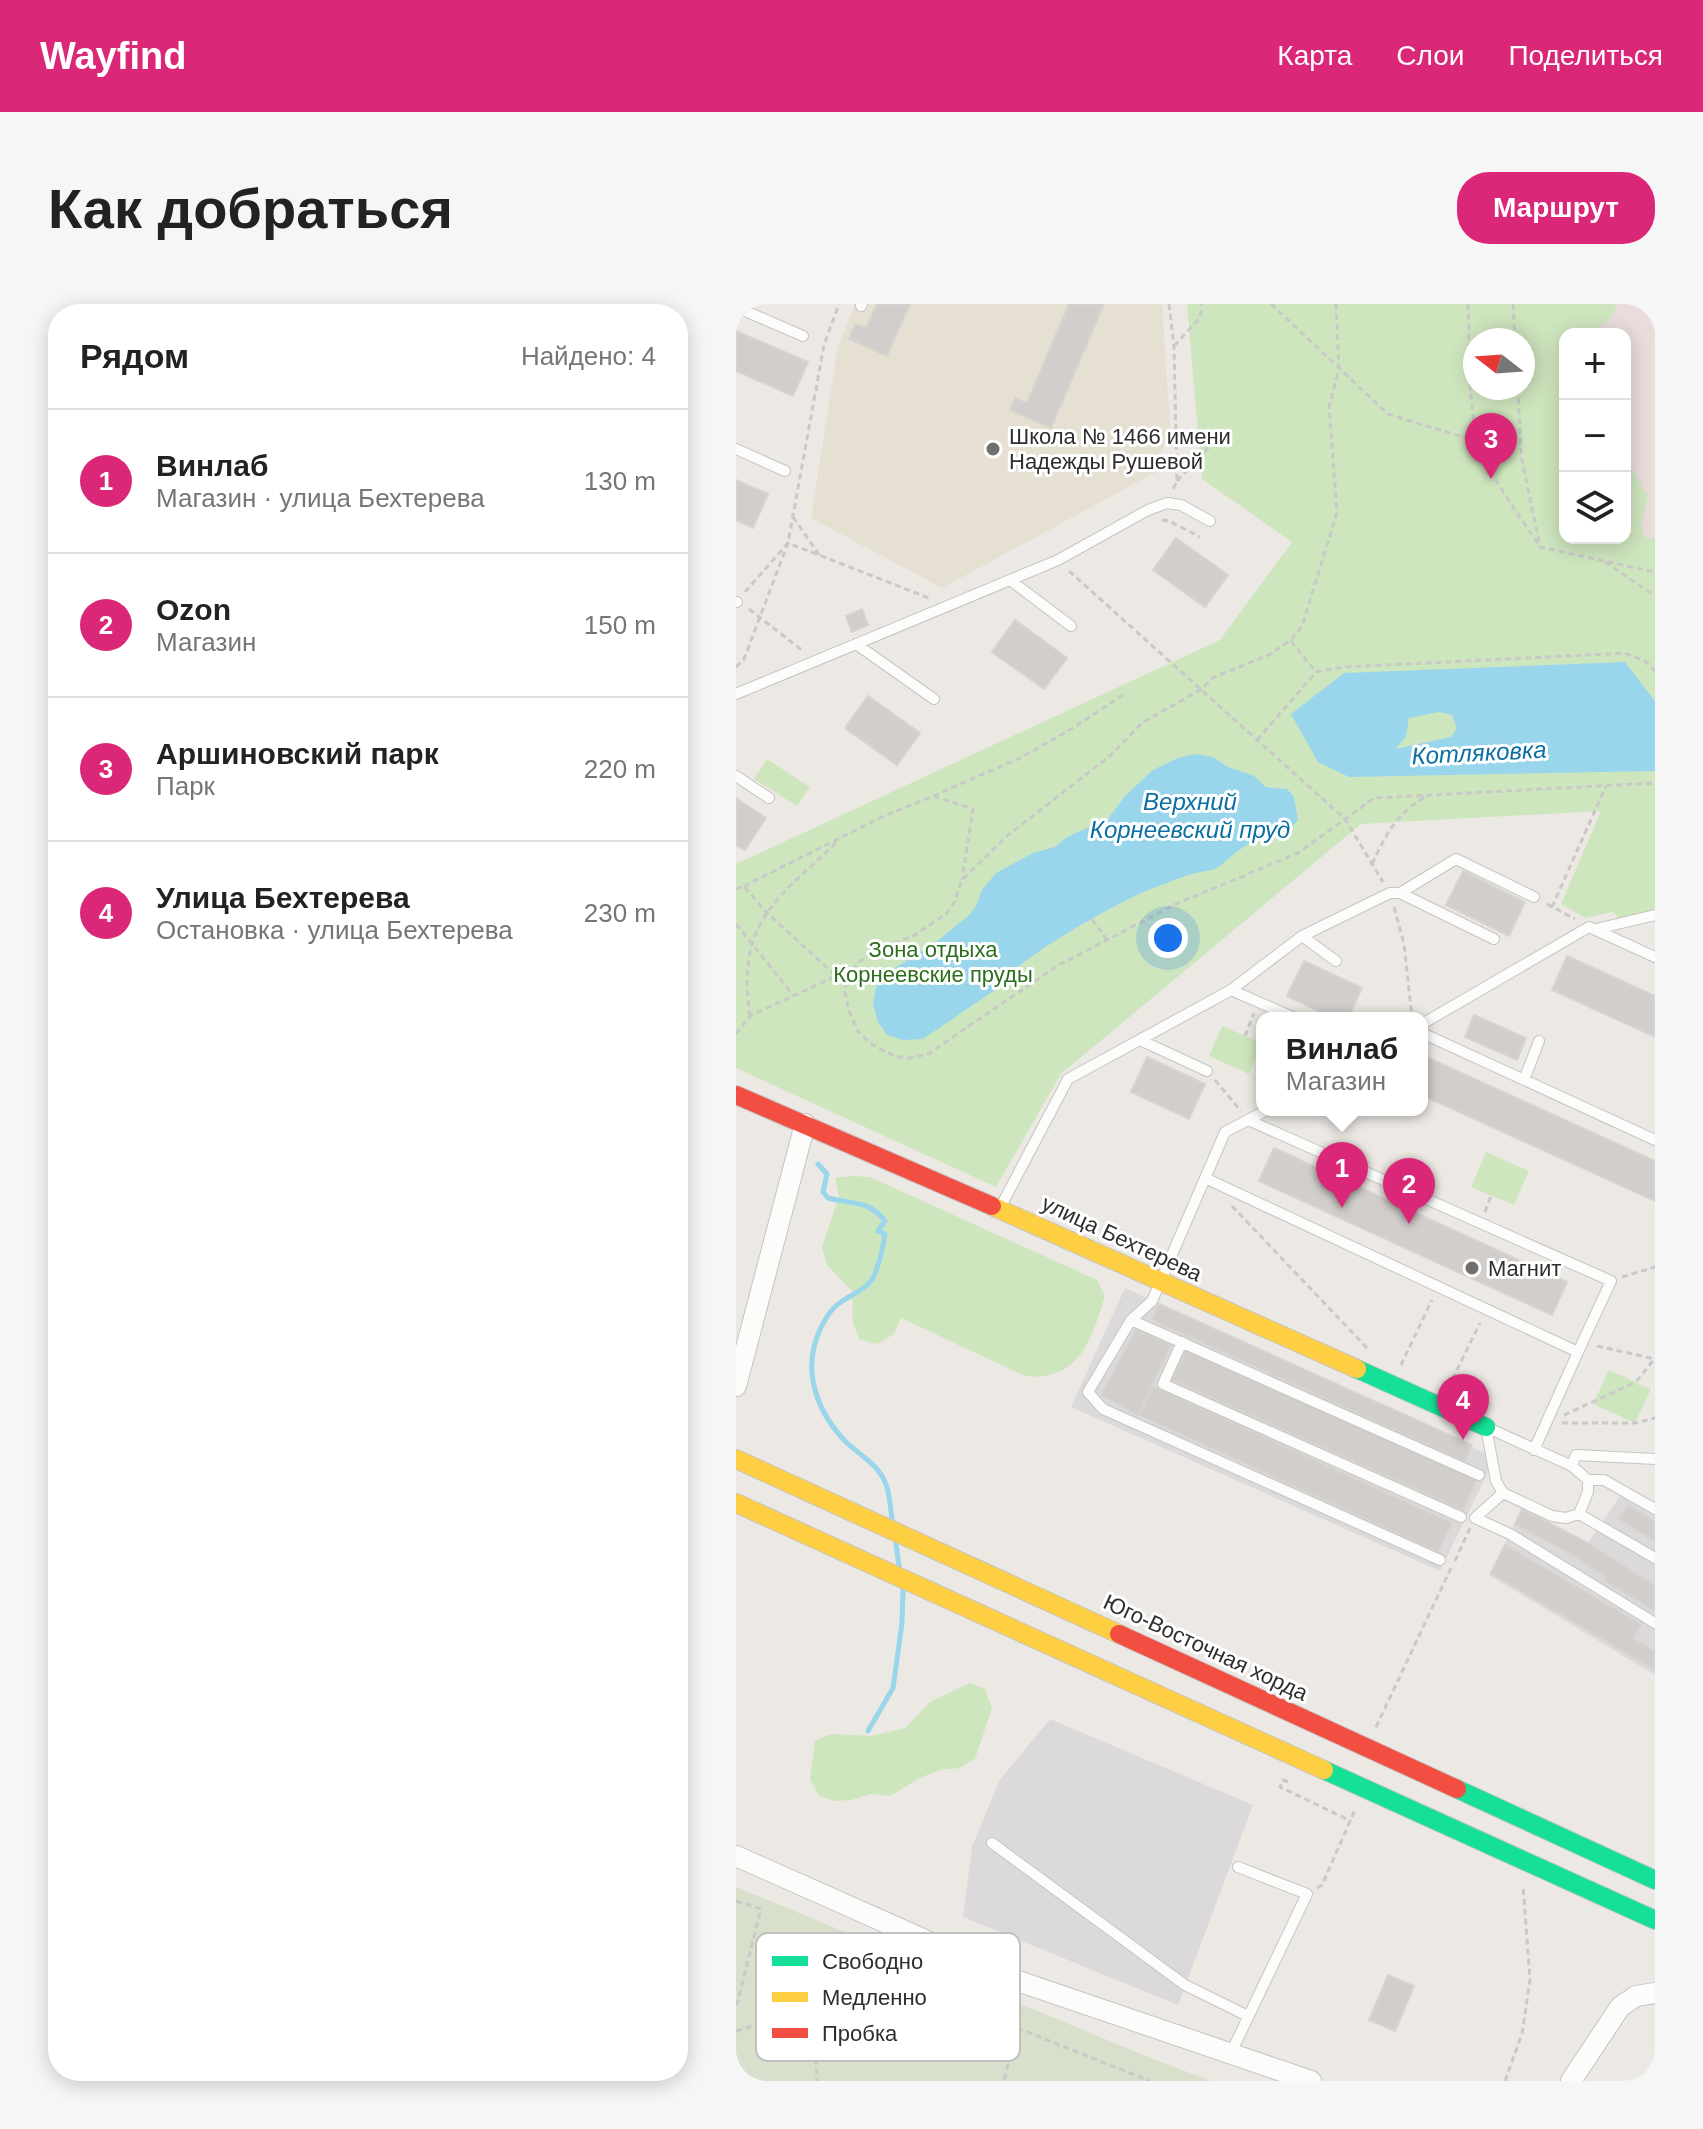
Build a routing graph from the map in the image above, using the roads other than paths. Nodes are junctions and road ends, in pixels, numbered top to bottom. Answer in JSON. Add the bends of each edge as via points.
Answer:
{"nodes":[{"id":1,"x":736,"y":307,"type":"edge"},
{"id":2,"x":803,"y":336,"type":"dead end"},
{"id":3,"x":736,"y":449,"type":"edge"},
{"id":4,"x":785,"y":471,"type":"dead end"},
{"id":5,"x":1210,"y":521,"type":"dead end"},
{"id":6,"x":1010,"y":580,"type":"junction"},
{"id":7,"x":1071,"y":626,"type":"dead end"},
{"id":8,"x":856,"y":644,"type":"junction"},
{"id":9,"x":736,"y":694,"type":"edge"},
{"id":10,"x":934,"y":699,"type":"dead end"},
{"id":11,"x":736,"y":776,"type":"edge"},
{"id":12,"x":769,"y":798,"type":"dead end"},
{"id":13,"x":1395,"y":893,"type":"junction"},
{"id":14,"x":1534,"y":897,"type":"road end"},
{"id":15,"x":1655,"y":915,"type":"edge"},
{"id":16,"x":1593,"y":928,"type":"junction"},
{"id":17,"x":1302,"y":936,"type":"junction"},
{"id":18,"x":1494,"y":939,"type":"dead end"},
{"id":19,"x":1655,"y":957,"type":"edge"},
{"id":20,"x":1336,"y":961,"type":"dead end"},
{"id":21,"x":1231,"y":990,"type":"junction"},
{"id":22,"x":1282,"y":1012,"type":"edge"},
{"id":23,"x":1428,"y":1021,"type":"edge"},
{"id":24,"x":1428,"y":1036,"type":"edge"},
{"id":25,"x":1140,"y":1040,"type":"junction"},
{"id":26,"x":1539,"y":1041,"type":"dead end"},
{"id":27,"x":1207,"y":1071,"type":"dead end"},
{"id":28,"x":1524,"y":1080,"type":"junction"},
{"id":29,"x":736,"y":1095,"type":"edge"},
{"id":30,"x":1256,"y":1116,"type":"edge"},
{"id":31,"x":1248,"y":1120,"type":"junction"},
{"id":32,"x":805,"y":1124,"type":"junction"},
{"id":33,"x":1655,"y":1140,"type":"edge"},
{"id":34,"x":1205,"y":1178,"type":"junction"},
{"id":35,"x":1000,"y":1208,"type":"junction"},
{"id":36,"x":1161,"y":1283,"type":"junction"},
{"id":37,"x":1131,"y":1320,"type":"junction"},
{"id":38,"x":1182,"y":1342,"type":"junction"},
{"id":39,"x":1581,"y":1347,"type":"junction"},
{"id":40,"x":736,"y":1386,"type":"edge"},
{"id":41,"x":1486,"y":1427,"type":"junction"},
{"id":42,"x":1534,"y":1450,"type":"junction"},
{"id":43,"x":736,"y":1459,"type":"edge"},
{"id":44,"x":1655,"y":1459,"type":"edge"},
{"id":45,"x":1572,"y":1466,"type":"junction"},
{"id":46,"x":1479,"y":1475,"type":"dead end"},
{"id":47,"x":1588,"y":1480,"type":"junction"},
{"id":48,"x":1503,"y":1493,"type":"junction"},
{"id":49,"x":736,"y":1503,"type":"edge"},
{"id":50,"x":1655,"y":1509,"type":"edge"},
{"id":51,"x":1579,"y":1514,"type":"junction"},
{"id":52,"x":1461,"y":1517,"type":"dead end"},
{"id":53,"x":1655,"y":1558,"type":"edge"},
{"id":54,"x":1440,"y":1560,"type":"dead end"},
{"id":55,"x":1655,"y":1623,"type":"edge"},
{"id":56,"x":992,"y":1843,"type":"dead end"},
{"id":57,"x":736,"y":1856,"type":"edge"},
{"id":58,"x":1238,"y":1867,"type":"dead end"},
{"id":59,"x":1655,"y":1880,"type":"edge"},
{"id":60,"x":1655,"y":1920,"type":"edge"},
{"id":61,"x":909,"y":1933,"type":"edge"},
{"id":62,"x":1020,"y":1982,"type":"edge"},
{"id":63,"x":1655,"y":1993,"type":"edge"},
{"id":64,"x":1248,"y":2016,"type":"junction"},
{"id":65,"x":1230,"y":2055,"type":"junction"},
{"id":66,"x":1311,"y":2081,"type":"edge"},
{"id":67,"x":1571,"y":2081,"type":"edge"}],
"edges":[{"from":1,"to":2,"type":"lane"},
{"from":3,"to":4,"type":"lane"},
{"from":5,"to":6,"type":"lane","via":[[1167,503]]},
{"from":6,"to":7,"type":"lane"},
{"from":6,"to":8,"type":"lane"},
{"from":8,"to":9,"type":"lane"},
{"from":8,"to":10,"type":"lane"},
{"from":11,"to":12,"type":"lane"},
{"from":13,"to":14,"type":"lane","via":[[1456,859]]},
{"from":13,"to":17,"type":"lane"},
{"from":13,"to":18,"type":"lane"},
{"from":15,"to":16,"type":"lane"},
{"from":16,"to":19,"type":"lane"},
{"from":16,"to":23,"type":"lane"},
{"from":17,"to":20,"type":"lane"},
{"from":17,"to":21,"type":"lane"},
{"from":21,"to":22,"type":"lane"},
{"from":21,"to":25,"type":"lane"},
{"from":24,"to":28,"type":"lane"},
{"from":25,"to":27,"type":"lane"},
{"from":25,"to":35,"type":"lane","via":[[1068,1079]]},
{"from":26,"to":28,"type":"lane"},
{"from":28,"to":33,"type":"lane"},
{"from":29,"to":32,"type":"main road","name":"улица Бехтерева"},
{"from":30,"to":31,"type":"lane"},
{"from":31,"to":34,"type":"lane","via":[[1225,1132]]},
{"from":31,"to":39,"type":"lane","via":[[1611,1281]]},
{"from":32,"to":35,"type":"main road","name":"улица Бехтерева"},
{"from":32,"to":40,"type":"street"},
{"from":34,"to":36,"type":"lane"},
{"from":34,"to":39,"type":"lane"},
{"from":35,"to":36,"type":"main road","name":"улица Бехтерева"},
{"from":36,"to":37,"type":"lane","via":[[1152,1301]]},
{"from":36,"to":41,"type":"main road","name":"улица Бехтерева"},
{"from":37,"to":38,"type":"lane"},
{"from":37,"to":54,"type":"lane","via":[[1088,1392],[1103,1409]]},
{"from":38,"to":46,"type":"lane"},
{"from":38,"to":52,"type":"lane","via":[[1163,1384]]},
{"from":39,"to":42,"type":"lane"},
{"from":41,"to":42,"type":"lane"},
{"from":41,"to":48,"type":"lane"},
{"from":42,"to":45,"type":"lane"},
{"from":43,"to":59,"type":"main road","name":"Юго-Восточная хорда"},
{"from":44,"to":45,"type":"lane","via":[[1576,1455]]},
{"from":45,"to":47,"type":"lane"},
{"from":47,"to":50,"type":"lane","via":[[1604,1480]]},
{"from":47,"to":51,"type":"lane"},
{"from":48,"to":51,"type":"lane","via":[[1552,1516]]},
{"from":48,"to":55,"type":"lane","via":[[1475,1518]]},
{"from":49,"to":60,"type":"main road"},
{"from":51,"to":53,"type":"lane"},
{"from":56,"to":64,"type":"lane","via":[[1185,1985]]},
{"from":57,"to":61,"type":"street"},
{"from":58,"to":64,"type":"lane","via":[[1307,1894]]},
{"from":62,"to":65,"type":"street"},
{"from":63,"to":67,"type":"street","via":[[1636,1996],[1620,2007]]},
{"from":64,"to":65,"type":"lane"},
{"from":65,"to":66,"type":"street"}]}
